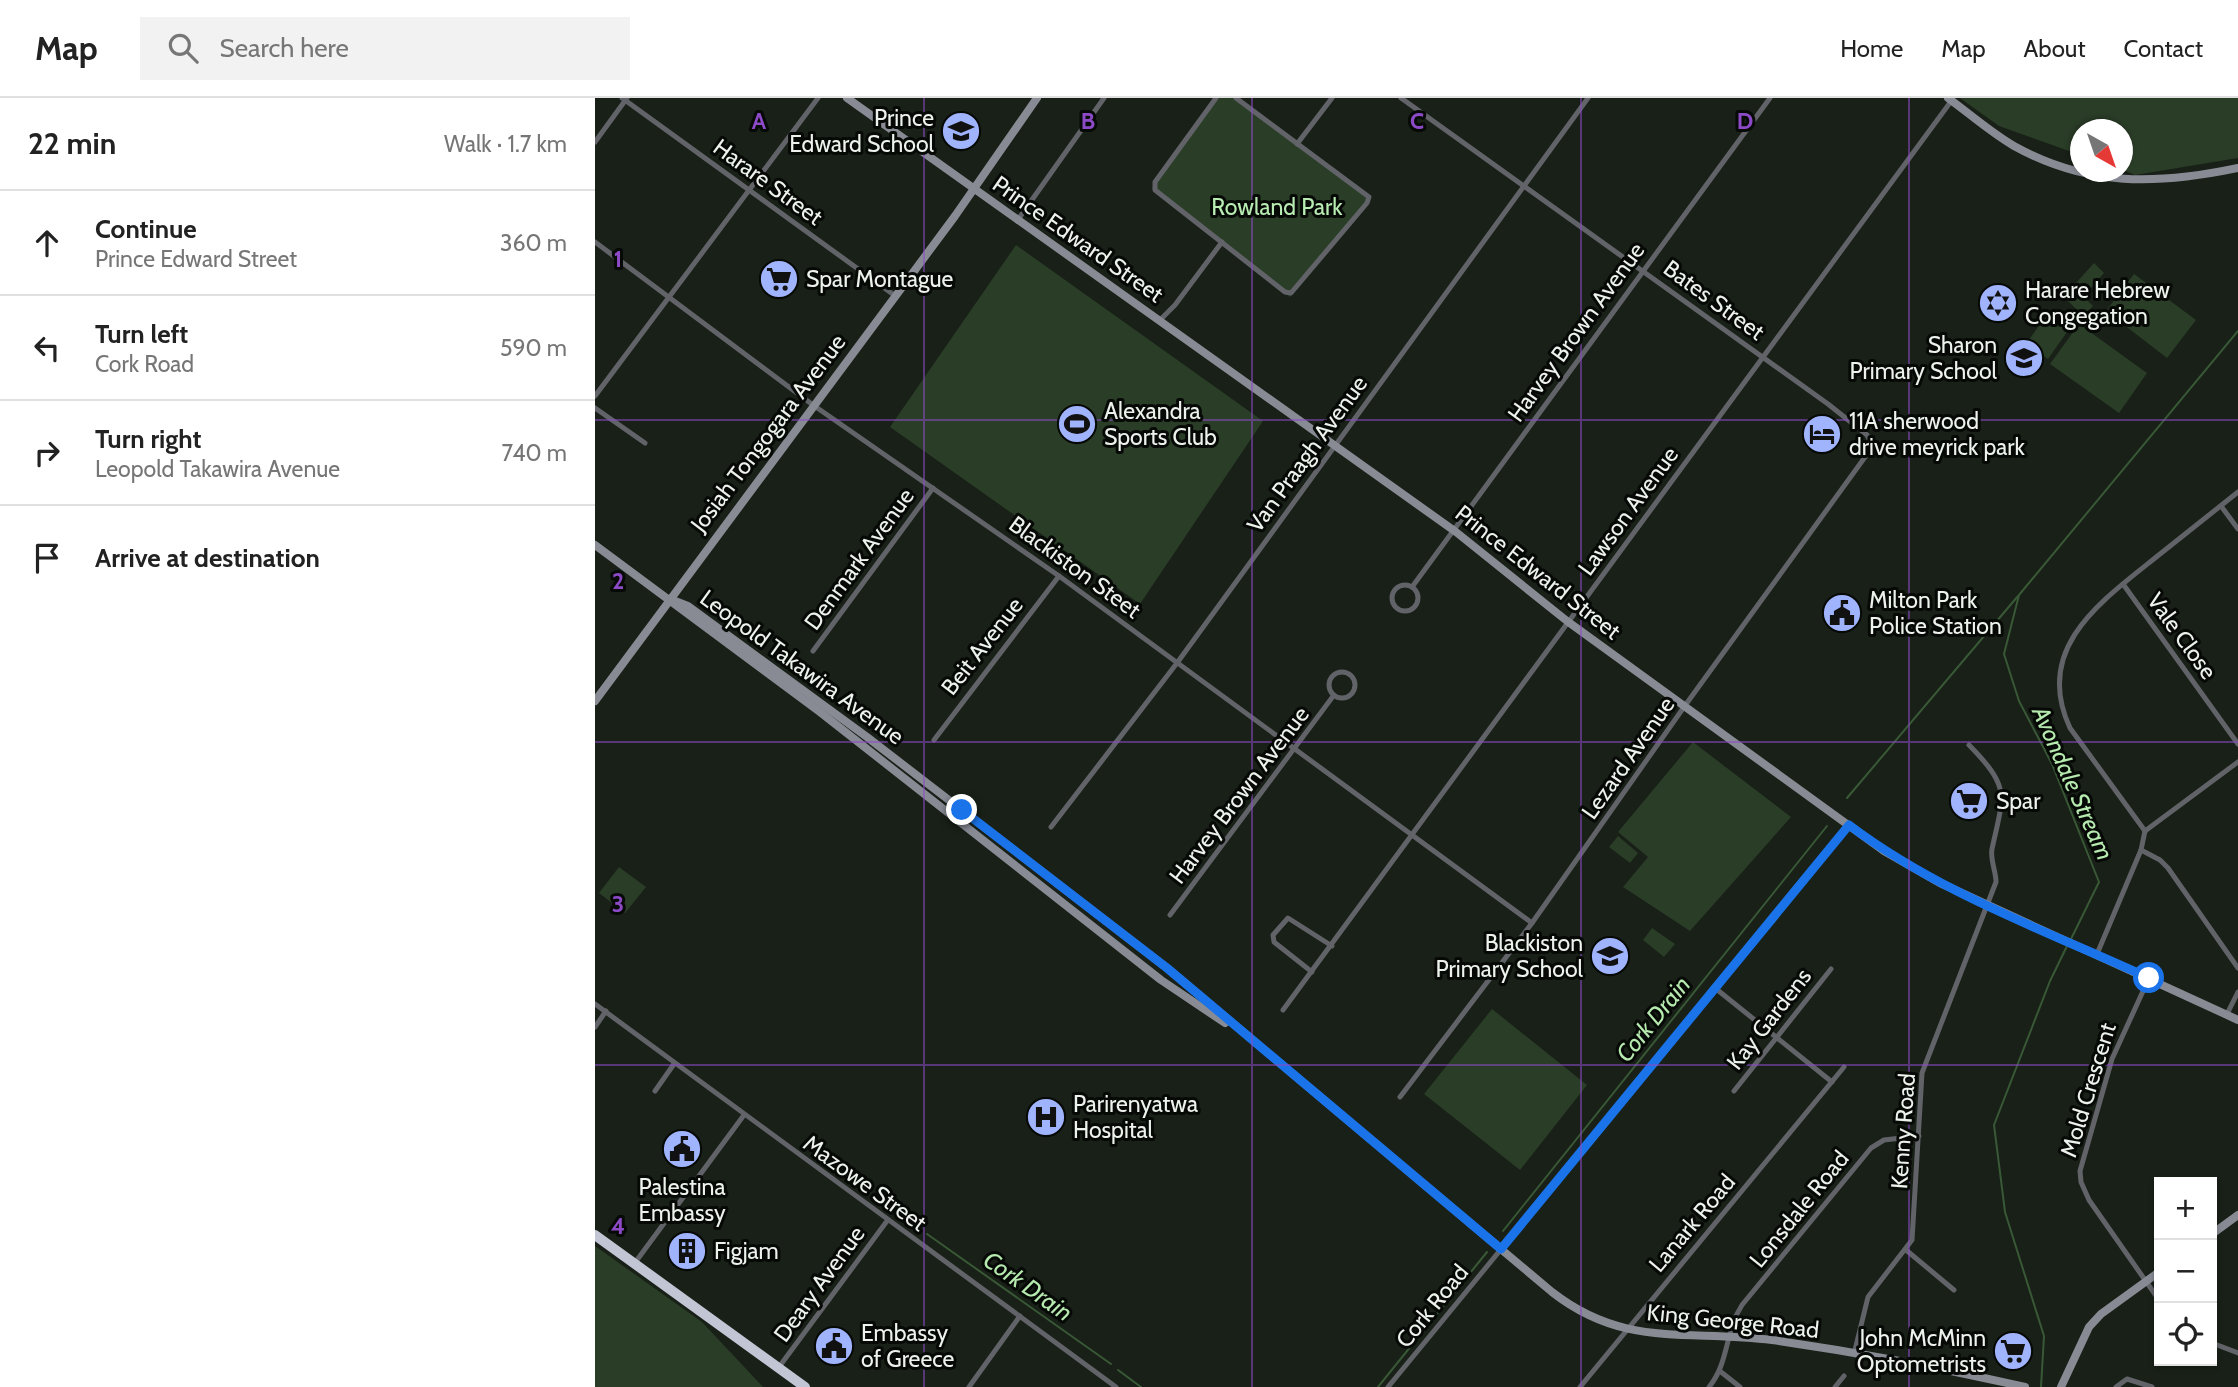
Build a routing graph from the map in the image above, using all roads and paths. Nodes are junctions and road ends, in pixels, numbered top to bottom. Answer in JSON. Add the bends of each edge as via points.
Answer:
{"nodes":[{"id":1,"x":818,"y":98,"type":"edge"},
{"id":2,"x":847,"y":98,"type":"edge"},
{"id":3,"x":1037,"y":98,"type":"edge"},
{"id":4,"x":1104,"y":98,"type":"edge"},
{"id":5,"x":1216,"y":98,"type":"edge"},
{"id":6,"x":1237,"y":98,"type":"edge"},
{"id":7,"x":1332,"y":98,"type":"edge"},
{"id":8,"x":1401,"y":98,"type":"edge"},
{"id":9,"x":1588,"y":98,"type":"edge"},
{"id":10,"x":1770,"y":98,"type":"edge"},
{"id":11,"x":625,"y":99,"type":"edge"},
{"id":12,"x":1950,"y":99,"type":"edge"},
{"id":13,"x":595,"y":142,"type":"edge"},
{"id":14,"x":1297,"y":144,"type":"junction"},
{"id":15,"x":2238,"y":168,"type":"edge"},
{"id":16,"x":1524,"y":186,"type":"junction"},
{"id":17,"x":972,"y":189,"type":"junction"},
{"id":18,"x":749,"y":190,"type":"junction"},
{"id":19,"x":1017,"y":221,"type":"junction"},
{"id":20,"x":595,"y":242,"type":"edge"},
{"id":21,"x":1221,"y":242,"type":"junction"},
{"id":22,"x":1642,"y":269,"type":"junction"},
{"id":23,"x":894,"y":295,"type":"junction"},
{"id":24,"x":668,"y":296,"type":"junction"},
{"id":25,"x":1161,"y":319,"type":"junction"},
{"id":26,"x":1762,"y":357,"type":"junction"},
{"id":27,"x":595,"y":396,"type":"edge"},
{"id":28,"x":813,"y":405,"type":"junction"},
{"id":29,"x":595,"y":408,"type":"edge"},
{"id":30,"x":1867,"y":435,"type":"joint"},
{"id":31,"x":645,"y":443,"type":"dead end"},
{"id":32,"x":1334,"y":445,"type":"junction"},
{"id":33,"x":933,"y":488,"type":"junction"},
{"id":34,"x":2238,"y":492,"type":"edge"},
{"id":35,"x":2221,"y":506,"type":"junction"},
{"id":36,"x":2238,"y":529,"type":"edge"},
{"id":37,"x":1456,"y":532,"type":"junction"},
{"id":38,"x":595,"y":545,"type":"edge"},
{"id":39,"x":1059,"y":576,"type":"junction"},
{"id":40,"x":2123,"y":584,"type":"junction"},
{"id":41,"x":1412,"y":587,"type":"junction"},
{"id":42,"x":670,"y":599,"type":"junction"},
{"id":43,"x":1567,"y":621,"type":"junction"},
{"id":44,"x":813,"y":652,"type":"dead end"},
{"id":45,"x":1177,"y":663,"type":"junction"},
{"id":46,"x":1334,"y":695,"type":"junction"},
{"id":47,"x":595,"y":701,"type":"edge"},
{"id":48,"x":1684,"y":707,"type":"junction"},
{"id":49,"x":934,"y":740,"type":"dead end"},
{"id":50,"x":2238,"y":744,"type":"edge"},
{"id":51,"x":1969,"y":745,"type":"dead end"},
{"id":52,"x":1296,"y":750,"type":"junction"},
{"id":53,"x":2238,"y":762,"type":"edge"},
{"id":54,"x":1849,"y":825,"type":"junction"},
{"id":55,"x":1051,"y":827,"type":"dead end"},
{"id":56,"x":2145,"y":831,"type":"junction"},
{"id":57,"x":1413,"y":836,"type":"junction"},
{"id":58,"x":2140,"y":850,"type":"junction"},
{"id":59,"x":1987,"y":905,"type":"junction"},
{"id":60,"x":1170,"y":915,"type":"dead end"},
{"id":61,"x":1532,"y":923,"type":"junction"},
{"id":62,"x":1332,"y":946,"type":"junction"},
{"id":63,"x":2097,"y":954,"type":"junction"},
{"id":64,"x":2238,"y":968,"type":"edge"},
{"id":65,"x":1831,"y":969,"type":"dead end"},
{"id":66,"x":1312,"y":972,"type":"junction"},
{"id":67,"x":2149,"y":978,"type":"junction"},
{"id":68,"x":1716,"y":988,"type":"junction"},
{"id":69,"x":2238,"y":992,"type":"edge"},
{"id":70,"x":595,"y":1004,"type":"edge"},
{"id":71,"x":1283,"y":1010,"type":"dead end"},
{"id":72,"x":606,"y":1011,"type":"junction"},
{"id":73,"x":2227,"y":1014,"type":"junction"},
{"id":74,"x":2238,"y":1020,"type":"edge"},
{"id":75,"x":595,"y":1027,"type":"edge"},
{"id":76,"x":1245,"y":1036,"type":"junction"},
{"id":77,"x":1776,"y":1037,"type":"junction"},
{"id":78,"x":674,"y":1064,"type":"junction"},
{"id":79,"x":1844,"y":1067,"type":"dead end"},
{"id":80,"x":1832,"y":1082,"type":"junction"},
{"id":81,"x":655,"y":1091,"type":"dead end"},
{"id":82,"x":1734,"y":1091,"type":"dead end"},
{"id":83,"x":1400,"y":1097,"type":"dead end"},
{"id":84,"x":744,"y":1115,"type":"junction"},
{"id":85,"x":1919,"y":1136,"type":"junction"},
{"id":86,"x":2238,"y":1215,"type":"edge"},
{"id":87,"x":887,"y":1221,"type":"junction"},
{"id":88,"x":2217,"y":1230,"type":"edge"},
{"id":89,"x":595,"y":1235,"type":"edge"},
{"id":90,"x":1501,"y":1249,"type":"junction"},
{"id":91,"x":1906,"y":1250,"type":"junction"},
{"id":92,"x":634,"y":1264,"type":"junction"},
{"id":93,"x":2154,"y":1276,"type":"edge"},
{"id":94,"x":2146,"y":1282,"type":"junction"},
{"id":95,"x":1954,"y":1290,"type":"dead end"},
{"id":96,"x":2154,"y":1293,"type":"edge"},
{"id":97,"x":1020,"y":1316,"type":"junction"},
{"id":98,"x":1628,"y":1329,"type":"junction"},
{"id":99,"x":1729,"y":1336,"type":"junction"},
{"id":100,"x":2217,"y":1345,"type":"edge"},
{"id":101,"x":2238,"y":1353,"type":"edge"},
{"id":102,"x":1854,"y":1354,"type":"junction"},
{"id":103,"x":779,"y":1368,"type":"junction"},
{"id":104,"x":1721,"y":1372,"type":"junction"},
{"id":105,"x":1845,"y":1376,"type":"dead end"},
{"id":106,"x":805,"y":1387,"type":"edge"},
{"id":107,"x":969,"y":1387,"type":"edge"},
{"id":108,"x":1116,"y":1387,"type":"edge"},
{"id":109,"x":1388,"y":1387,"type":"edge"},
{"id":110,"x":1580,"y":1387,"type":"edge"},
{"id":111,"x":1709,"y":1387,"type":"edge"},
{"id":112,"x":1740,"y":1387,"type":"edge"},
{"id":113,"x":1835,"y":1387,"type":"edge"},
{"id":114,"x":2025,"y":1387,"type":"edge"},
{"id":115,"x":2061,"y":1387,"type":"edge"},
{"id":116,"x":2116,"y":1387,"type":"edge"},
{"id":117,"x":2152,"y":1387,"type":"edge"}],
"edges":[{"from":1,"to":18,"type":"street"},
{"from":2,"to":17,"type":"main road","name":"Prince Edward Street"},
{"from":3,"to":17,"type":"main road","name":"Josiah Tongogara Avenue"},
{"from":4,"to":19,"type":"street"},
{"from":5,"to":21,"type":"street","via":[[1154,187],[1157,194]]},
{"from":6,"to":14,"type":"street"},
{"from":7,"to":14,"type":"street"},
{"from":8,"to":16,"type":"street","name":"Bates Street"},
{"from":9,"to":16,"type":"street","name":"Van Praagh Avenue"},
{"from":10,"to":22,"type":"street","name":"Harvey Brown Avenue"},
{"from":11,"to":13,"type":"street"},
{"from":11,"to":18,"type":"street","name":"Harare Street"},
{"from":12,"to":15,"type":"main road","via":[[2014,146],[2088,174],[2154,181]]},
{"from":12,"to":26,"type":"street","name":"Lawson Avenue"},
{"from":14,"to":21,"type":"street","via":[[1365,191],[1367,203],[1291,293]]},
{"from":16,"to":22,"type":"street","name":"Bates Street"},
{"from":16,"to":32,"type":"street","name":"Van Praagh Avenue"},
{"from":17,"to":19,"type":"main road","name":"Prince Edward Street"},
{"from":17,"to":23,"type":"main road","name":"Josiah Tongogara Avenue"},
{"from":18,"to":23,"type":"street","name":"Harare Street"},
{"from":18,"to":24,"type":"street"},
{"from":19,"to":25,"type":"main road","name":"Prince Edward Street"},
{"from":20,"to":24,"type":"street","name":"Blackiston Steet"},
{"from":21,"to":25,"type":"street"},
{"from":22,"to":26,"type":"street","name":"Bates Street"},
{"from":22,"to":37,"type":"street","name":"Harvey Brown Avenue"},
{"from":23,"to":28,"type":"main road","name":"Josiah Tongogara Avenue"},
{"from":24,"to":27,"type":"street"},
{"from":24,"to":28,"type":"street","name":"Blackiston Steet"},
{"from":25,"to":32,"type":"main road","name":"Prince Edward Street"},
{"from":26,"to":30,"type":"street","name":"Bates Street"},
{"from":26,"to":43,"type":"street","name":"Lawson Avenue"},
{"from":28,"to":33,"type":"street","name":"Blackiston Steet"},
{"from":28,"to":42,"type":"main road","name":"Josiah Tongogara Avenue"},
{"from":29,"to":31,"type":"street"},
{"from":30,"to":48,"type":"street","name":"Lezard Avenue","via":[[1871,452]]},
{"from":32,"to":37,"type":"main road","name":"Prince Edward Street"},
{"from":32,"to":45,"type":"street","name":"Van Praagh Avenue"},
{"from":33,"to":39,"type":"street","name":"Blackiston Steet"},
{"from":33,"to":44,"type":"street","name":"Denmark Avenue"},
{"from":34,"to":35,"type":"street"},
{"from":35,"to":36,"type":"street"},
{"from":35,"to":40,"type":"street"},
{"from":37,"to":41,"type":"street","name":"Harvey Brown Avenue"},
{"from":37,"to":43,"type":"main road","name":"Prince Edward Street"},
{"from":38,"to":42,"type":"main road"},
{"from":39,"to":45,"type":"street","name":"Blackiston Steet"},
{"from":39,"to":49,"type":"street","name":"Beit Avenue"},
{"from":40,"to":50,"type":"street","name":"Vale Close"},
{"from":40,"to":56,"type":"street","via":[[2100,602],[2076,631],[2067,648],[2059,695],[2070,728]]},
{"from":41,"to":41,"type":"street","name":"Harvey Brown Avenue","via":[[1416,605],[1405,611],[1398,608],[1393,597],[1396,589]]},
{"from":42,"to":47,"type":"main road","name":"Josiah Tongogara Avenue"},
{"from":42,"to":76,"type":"main road","name":"Leopold Takawira Avenue","via":[[1161,980]]},
{"from":42,"to":76,"type":"main road","name":"Leopold Takawira Avenue","via":[[688,606],[867,737],[1167,968]]},
{"from":43,"to":48,"type":"main road","name":"Prince Edward Street"},
{"from":43,"to":57,"type":"street","name":"Lawson Avenue"},
{"from":45,"to":52,"type":"street","name":"Blackiston Steet"},
{"from":45,"to":55,"type":"street","name":"Van Praagh Avenue"},
{"from":46,"to":46,"type":"street","name":"Harvey Brown Avenue","via":[[1329,688],[1333,676],[1349,675],[1354,681],[1352,692],[1342,698]]},
{"from":46,"to":52,"type":"street","name":"Harvey Brown Avenue"},
{"from":48,"to":54,"type":"main road","name":"Prince Edward Street"},
{"from":48,"to":61,"type":"street","name":"Lezard Avenue"},
{"from":51,"to":59,"type":"street","name":"Kenny Road","via":[[1993,770],[2001,791],[2002,816],[1992,854],[1996,882]]},
{"from":52,"to":57,"type":"street","name":"Blackiston Steet"},
{"from":52,"to":60,"type":"street","name":"Harvey Brown Avenue"},
{"from":53,"to":56,"type":"street"},
{"from":54,"to":59,"type":"main road","name":"Prince Edward Street","via":[[1918,871]]},
{"from":54,"to":68,"type":"street","name":"Cork Road"},
{"from":56,"to":58,"type":"street"},
{"from":57,"to":61,"type":"street","name":"Blackiston Steet"},
{"from":57,"to":62,"type":"street","name":"Lawson Avenue"},
{"from":58,"to":63,"type":"street"},
{"from":58,"to":64,"type":"street","via":[[2168,868]]},
{"from":59,"to":63,"type":"main road","name":"Prince Edward Street"},
{"from":59,"to":85,"type":"street","name":"Kenny Road","via":[[1922,1073]]},
{"from":61,"to":83,"type":"street","name":"Lezard Avenue"},
{"from":62,"to":66,"type":"street","name":"Lawson Avenue"},
{"from":62,"to":66,"type":"street","via":[[1288,918],[1281,922],[1273,942]]},
{"from":63,"to":67,"type":"main road","name":"Prince Edward Street"},
{"from":65,"to":77,"type":"street","name":"Kay Gardens"},
{"from":66,"to":71,"type":"street","name":"Lawson Avenue"},
{"from":67,"to":73,"type":"main road","name":"Prince Edward Street"},
{"from":67,"to":94,"type":"street","name":"Mold Crescent","via":[[2112,1059],[2080,1171],[2089,1200]]},
{"from":68,"to":77,"type":"street"},
{"from":68,"to":90,"type":"street","name":"Cork Road"},
{"from":69,"to":73,"type":"street"},
{"from":70,"to":72,"type":"street","name":"Mazowe Street"},
{"from":72,"to":75,"type":"street"},
{"from":72,"to":78,"type":"street","name":"Mazowe Street"},
{"from":73,"to":74,"type":"main road","name":"Prince Edward Street"},
{"from":76,"to":90,"type":"main road","name":"Leopold Takawira Avenue"},
{"from":77,"to":80,"type":"street"},
{"from":77,"to":82,"type":"street","name":"Kay Gardens"},
{"from":78,"to":81,"type":"street"},
{"from":78,"to":84,"type":"street","name":"Mazowe Street"},
{"from":79,"to":80,"type":"street","name":"Lanark Road"},
{"from":80,"to":98,"type":"street","name":"Lanark Road"},
{"from":84,"to":87,"type":"street","name":"Mazowe Street"},
{"from":84,"to":92,"type":"street"},
{"from":85,"to":91,"type":"street","name":"Kenny Road","via":[[1914,1232]]},
{"from":85,"to":99,"type":"street","name":"Lonsdale Road","via":[[1884,1140],[1871,1148],[1742,1305]]},
{"from":86,"to":88,"type":"main road"},
{"from":87,"to":97,"type":"street","name":"Mazowe Street"},
{"from":87,"to":103,"type":"street","name":"Deary Avenue"},
{"from":89,"to":92,"type":"highway"},
{"from":90,"to":98,"type":"main road","name":"King George Road","via":[[1592,1319]]},
{"from":90,"to":109,"type":"street","name":"Cork Road"},
{"from":91,"to":95,"type":"street"},
{"from":91,"to":102,"type":"street","name":"Kenny Road","via":[[1868,1297]]},
{"from":92,"to":103,"type":"highway"},
{"from":93,"to":94,"type":"main road"},
{"from":94,"to":96,"type":"street","name":"Mold Crescent"},
{"from":94,"to":115,"type":"main road","via":[[2089,1327]]},
{"from":97,"to":107,"type":"street"},
{"from":97,"to":108,"type":"street","name":"Mazowe Street"},
{"from":98,"to":99,"type":"main road","name":"King George Road"},
{"from":98,"to":110,"type":"street","name":"Lanark Road"},
{"from":99,"to":102,"type":"main road","name":"King George Road"},
{"from":99,"to":104,"type":"street","name":"Lonsdale Road"},
{"from":100,"to":101,"type":"street"},
{"from":102,"to":114,"type":"main road","name":"King George Road"},
{"from":103,"to":106,"type":"highway"},
{"from":104,"to":111,"type":"street"},
{"from":104,"to":112,"type":"street"},
{"from":105,"to":113,"type":"street"},
{"from":116,"to":117,"type":"street","via":[[2127,1379]]}]}
